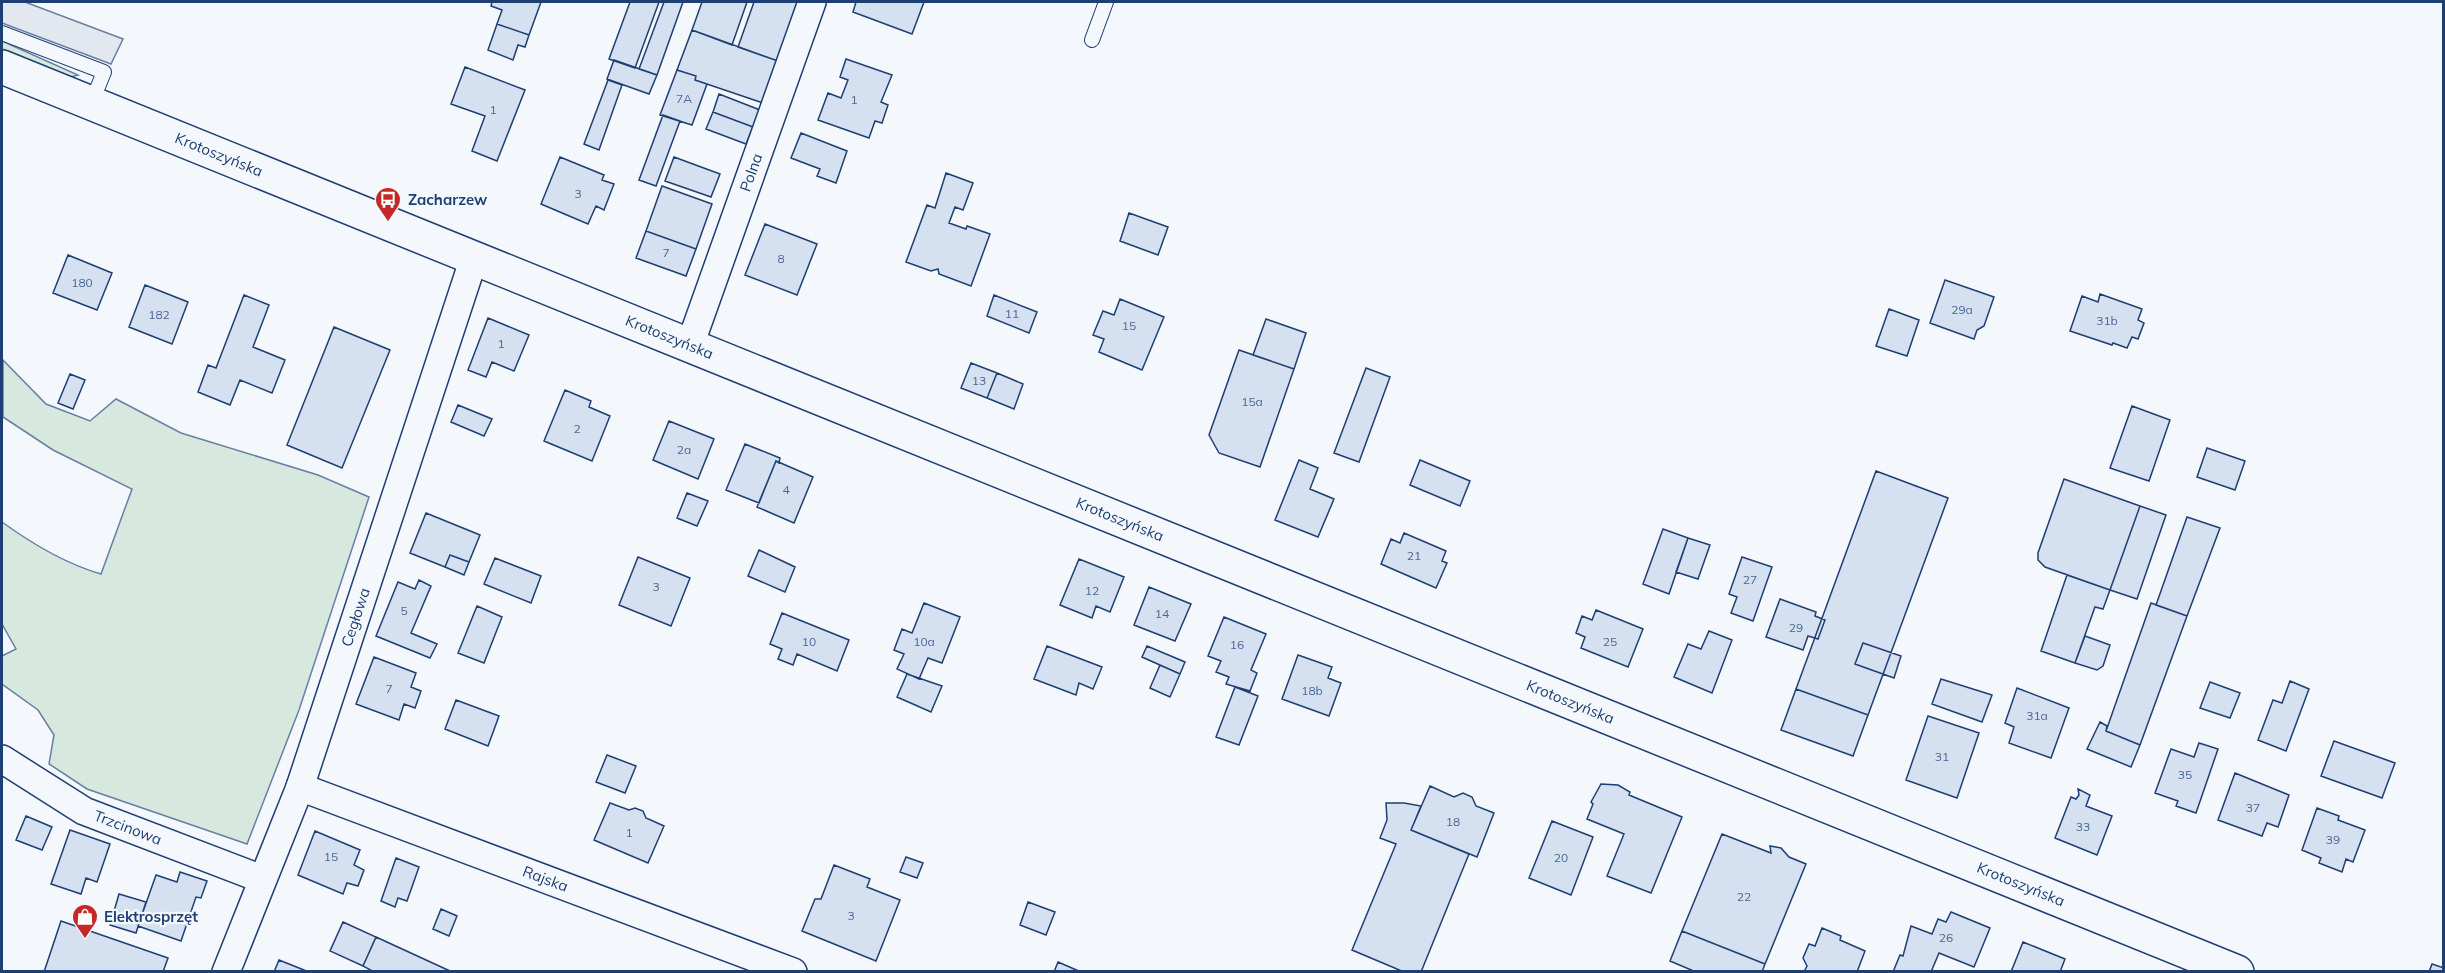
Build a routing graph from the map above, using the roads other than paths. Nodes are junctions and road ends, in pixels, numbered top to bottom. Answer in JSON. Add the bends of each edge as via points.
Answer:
{"nodes":[{"id":1,"x":812,"y":2,"type":"edge"},
{"id":2,"x":1106,"y":2,"type":"edge"},
{"id":3,"x":2,"y":33,"type":"edge"},
{"id":4,"x":1092,"y":40,"type":"dead end"},
{"id":5,"x":2,"y":67,"type":"edge"},
{"id":6,"x":92,"y":104,"type":"junction"},
{"id":7,"x":474,"y":258,"type":"junction"},
{"id":8,"x":690,"y":345,"type":"junction"},
{"id":9,"x":2,"y":759,"type":"edge"},
{"id":10,"x":300,"y":787,"type":"junction"},
{"id":11,"x":262,"y":879,"type":"junction"},
{"id":12,"x":226,"y":972,"type":"edge"},
{"id":13,"x":793,"y":972,"type":"edge"},
{"id":14,"x":2237,"y":972,"type":"edge"}],
"edges":[{"from":1,"to":8,"type":"street","name":"Polna"},
{"from":2,"to":4,"type":"lane"},
{"from":3,"to":6,"type":"lane","via":[[104,72]]},
{"from":5,"to":6,"type":"main road","name":"Krotoszyńska"},
{"from":6,"to":7,"type":"main road","name":"Krotoszyńska"},
{"from":7,"to":8,"type":"main road","name":"Krotoszyńska"},
{"from":7,"to":10,"type":"street","name":"Cegłowa"},
{"from":8,"to":14,"type":"main road","name":"Krotoszyńska"},
{"from":9,"to":11,"type":"street","name":"Trzcinowa","via":[[84,811]]},
{"from":10,"to":11,"type":"street","name":"Cegłowa"},
{"from":10,"to":13,"type":"street","name":"Rajska"},
{"from":11,"to":12,"type":"street","name":"Cegłowa"}]}
